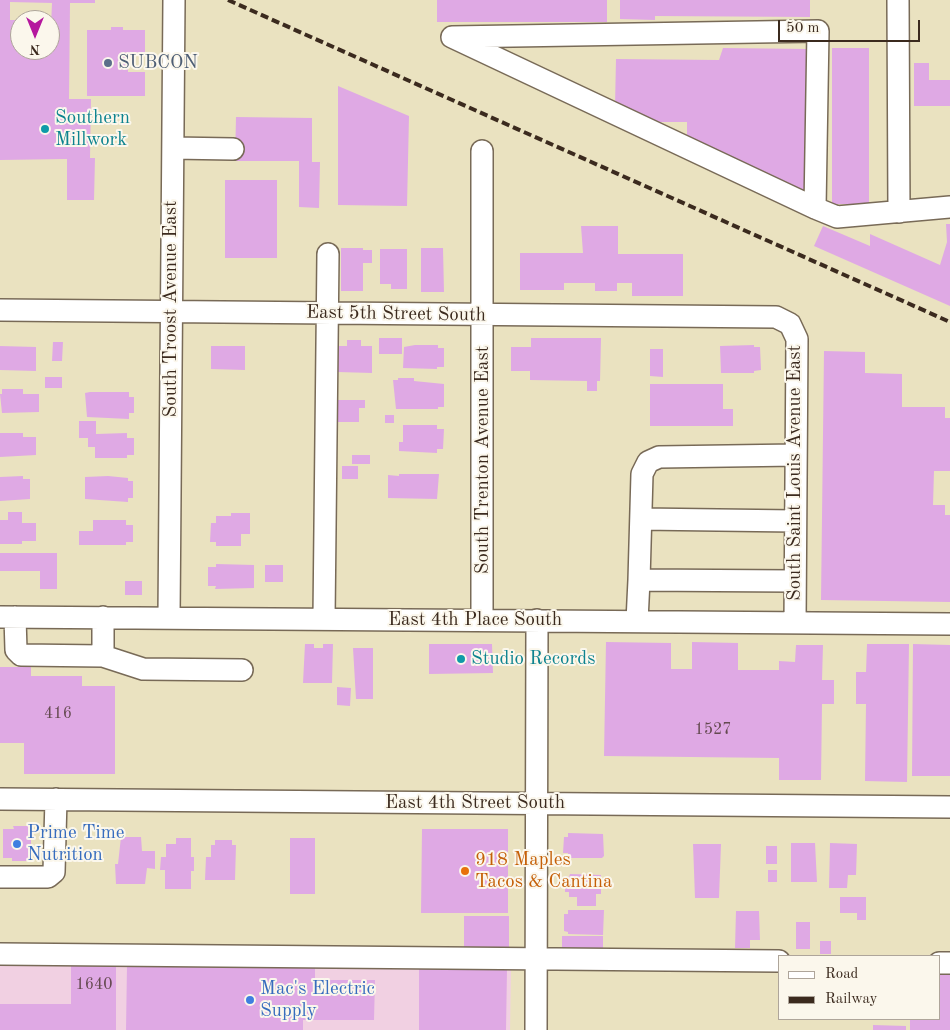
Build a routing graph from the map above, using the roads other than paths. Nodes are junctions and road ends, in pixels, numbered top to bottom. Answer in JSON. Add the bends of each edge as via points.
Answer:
{"nodes":[{"id":1,"x":174,"y":0,"type":"edge"},
{"id":2,"x":898,"y":0,"type":"edge"},
{"id":3,"x":172,"y":148,"type":"junction"},
{"id":4,"x":233,"y":148,"type":"dead end"},
{"id":5,"x":482,"y":151,"type":"dead end"},
{"id":6,"x":950,"y":207,"type":"edge"},
{"id":7,"x":815,"y":208,"type":"junction"},
{"id":8,"x":899,"y":212,"type":"junction"},
{"id":9,"x":328,"y":254,"type":"dead end"},
{"id":10,"x":0,"y":310,"type":"edge"},
{"id":11,"x":171,"y":311,"type":"junction"},
{"id":12,"x":328,"y":312,"type":"junction"},
{"id":13,"x":483,"y":315,"type":"junction"},
{"id":14,"x":790,"y":324,"type":"joint"},
{"id":15,"x":796,"y":455,"type":"junction"},
{"id":16,"x":641,"y":519,"type":"junction"},
{"id":17,"x":795,"y":521,"type":"junction"},
{"id":18,"x":639,"y":580,"type":"junction"},
{"id":19,"x":794,"y":581,"type":"junction"},
{"id":20,"x":8,"y":617,"type":"edge"},
{"id":21,"x":103,"y":617,"type":"junction"},
{"id":22,"x":169,"y":617,"type":"junction"},
{"id":23,"x":324,"y":618,"type":"junction"},
{"id":24,"x":482,"y":620,"type":"junction"},
{"id":25,"x":537,"y":620,"type":"junction"},
{"id":26,"x":637,"y":621,"type":"junction"},
{"id":27,"x":795,"y":623,"type":"junction"},
{"id":28,"x":950,"y":624,"type":"edge"},
{"id":29,"x":103,"y":656,"type":"junction"},
{"id":30,"x":242,"y":670,"type":"dead end"},
{"id":31,"x":0,"y":799,"type":"edge"},
{"id":32,"x":56,"y":799,"type":"junction"},
{"id":33,"x":537,"y":803,"type":"junction"},
{"id":34,"x":950,"y":806,"type":"edge"},
{"id":35,"x":0,"y":877,"type":"edge"},
{"id":36,"x":0,"y":954,"type":"edge"},
{"id":37,"x":536,"y":959,"type":"junction"},
{"id":38,"x":778,"y":961,"type":"edge"},
{"id":39,"x":536,"y":1030,"type":"edge"}],
"edges":[{"from":1,"to":3,"type":"street","name":"South Troost Avenue East"},
{"from":2,"to":8,"type":"street"},
{"from":3,"to":4,"type":"street"},
{"from":3,"to":11,"type":"street","name":"South Troost Avenue East"},
{"from":5,"to":13,"type":"street","name":"South Trenton Avenue East"},
{"from":6,"to":8,"type":"street"},
{"from":7,"to":7,"type":"street","via":[[735,170],[452,38],[818,31]]},
{"from":7,"to":8,"type":"street","via":[[837,217]]},
{"from":9,"to":12,"type":"street"},
{"from":10,"to":11,"type":"street","name":"East 5th Street South"},
{"from":11,"to":12,"type":"street","name":"East 5th Street South"},
{"from":11,"to":22,"type":"street","name":"South Troost Avenue East"},
{"from":12,"to":13,"type":"street","name":"East 5th Street South"},
{"from":12,"to":23,"type":"street"},
{"from":13,"to":14,"type":"street","name":"East 5th Street South","via":[[776,317]]},
{"from":13,"to":24,"type":"street","name":"South Trenton Avenue East"},
{"from":14,"to":15,"type":"street","name":"South Saint Louis Avenue East","via":[[797,339]]},
{"from":15,"to":16,"type":"street","via":[[659,457],[648,462],[642,474]]},
{"from":15,"to":17,"type":"street","name":"South Saint Louis Avenue East"},
{"from":16,"to":17,"type":"street"},
{"from":16,"to":18,"type":"street"},
{"from":17,"to":19,"type":"street","name":"South Saint Louis Avenue East"},
{"from":18,"to":19,"type":"street"},
{"from":18,"to":26,"type":"street"},
{"from":19,"to":27,"type":"street","name":"South Saint Louis Avenue East"},
{"from":20,"to":21,"type":"street","name":"East 4th Place South"},
{"from":20,"to":29,"type":"street","via":[[16,650],[21,655]]},
{"from":21,"to":22,"type":"street","name":"East 4th Place South"},
{"from":21,"to":29,"type":"street"},
{"from":22,"to":23,"type":"street","name":"East 4th Place South"},
{"from":23,"to":24,"type":"street","name":"East 4th Place South"},
{"from":24,"to":25,"type":"street","name":"East 4th Place South"},
{"from":25,"to":26,"type":"street","name":"East 4th Place South"},
{"from":25,"to":33,"type":"street"},
{"from":26,"to":27,"type":"street","name":"East 4th Place South"},
{"from":27,"to":28,"type":"street","name":"East 4th Place South"},
{"from":29,"to":30,"type":"street","via":[[143,669]]},
{"from":31,"to":32,"type":"street","name":"East 4th Street South"},
{"from":32,"to":33,"type":"street","name":"East 4th Street South"},
{"from":32,"to":35,"type":"street","via":[[54,872],[48,877]]},
{"from":33,"to":34,"type":"street","name":"East 4th Street South"},
{"from":33,"to":37,"type":"street"},
{"from":36,"to":37,"type":"street"},
{"from":37,"to":38,"type":"street"},
{"from":37,"to":39,"type":"street"}]}
